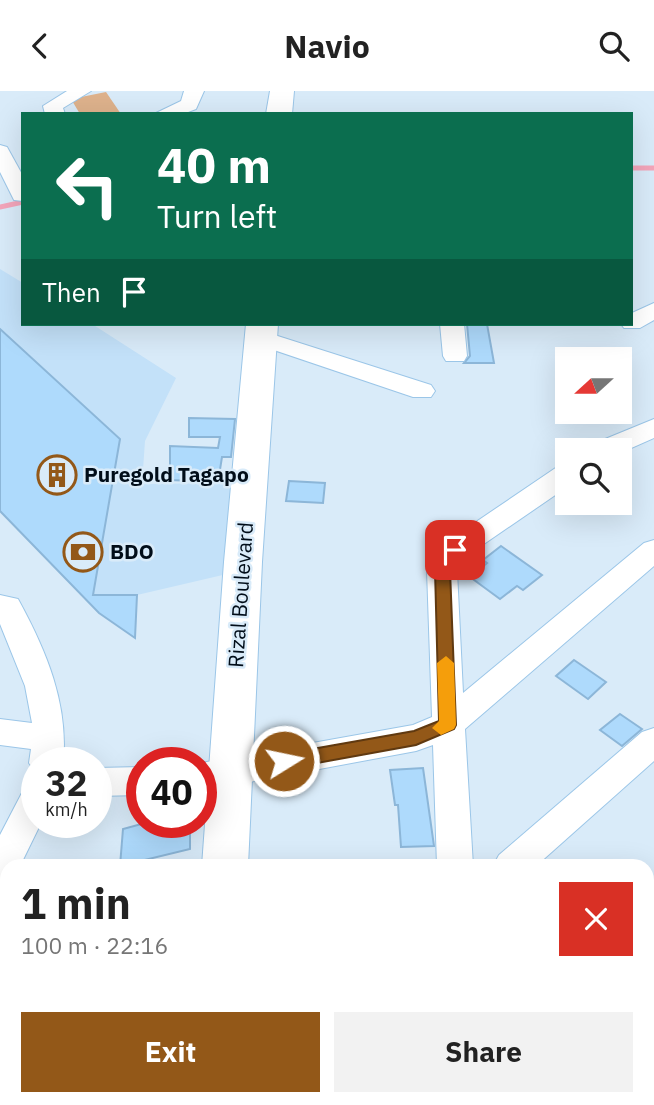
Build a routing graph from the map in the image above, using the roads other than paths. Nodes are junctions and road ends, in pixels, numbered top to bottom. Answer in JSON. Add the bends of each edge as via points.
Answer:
{"nodes":[{"id":1,"x":81,"y":91,"type":"edge"},
{"id":2,"x":194,"y":91,"type":"edge"},
{"id":3,"x":282,"y":91,"type":"edge"},
{"id":4,"x":54,"y":112,"type":"edge"},
{"id":5,"x":170,"y":112,"type":"edge"},
{"id":6,"x":279,"y":112,"type":"edge"},
{"id":7,"x":21,"y":146,"type":"edge"},
{"id":8,"x":0,"y":151,"type":"edge"},
{"id":9,"x":21,"y":193,"type":"edge"},
{"id":10,"x":21,"y":195,"type":"edge"},
{"id":11,"x":0,"y":199,"type":"edge"},
{"id":12,"x":654,"y":310,"type":"edge"},
{"id":13,"x":633,"y":322,"type":"edge"},
{"id":14,"x":452,"y":326,"type":"edge"},
{"id":15,"x":262,"y":331,"type":"edge"},
{"id":16,"x":455,"y":356,"type":"dead end"},
{"id":17,"x":422,"y":391,"type":"dead end"},
{"id":18,"x":654,"y":428,"type":"edge"},
{"id":19,"x":630,"y":438,"type":"edge"},
{"id":20,"x":555,"y":482,"type":"edge"},
{"id":21,"x":654,"y":550,"type":"edge"},
{"id":22,"x":2,"y":602,"type":"edge"},
{"id":23,"x":448,"y":725,"type":"junction"},
{"id":24,"x":0,"y":732,"type":"edge"},
{"id":25,"x":654,"y":741,"type":"edge"},
{"id":26,"x":38,"y":747,"type":"edge"},
{"id":27,"x":48,"y":747,"type":"edge"},
{"id":28,"x":217,"y":766,"type":"edge"},
{"id":29,"x":217,"y":774,"type":"edge"},
{"id":30,"x":217,"y":784,"type":"edge"},
{"id":31,"x":21,"y":829,"type":"edge"},
{"id":32,"x":6,"y":859,"type":"edge"},
{"id":33,"x":224,"y":859,"type":"edge"},
{"id":34,"x":456,"y":859,"type":"edge"},
{"id":35,"x":519,"y":859,"type":"edge"}],
"edges":[{"from":1,"to":4,"type":"street","via":[[52,106]]},
{"from":2,"to":5,"type":"street","via":[[189,105]]},
{"from":3,"to":6,"type":"main road"},
{"from":7,"to":8,"type":"street"},
{"from":8,"to":9,"type":"street"},
{"from":10,"to":11,"type":"street"},
{"from":12,"to":13,"type":"street"},
{"from":14,"to":16,"type":"street"},
{"from":15,"to":17,"type":"street"},
{"from":15,"to":28,"type":"main road","name":"Rizal Boulevard","via":[[243,562]]},
{"from":18,"to":19,"type":"street"},
{"from":20,"to":23,"type":"street","via":[[455,550],[443,570]]},
{"from":21,"to":23,"type":"street"},
{"from":22,"to":27,"type":"street","via":[[48,706]]},
{"from":23,"to":29,"type":"street","via":[[416,738]]},
{"from":23,"to":34,"type":"street"},
{"from":24,"to":26,"type":"street"},
{"from":25,"to":35,"type":"street"},
{"from":30,"to":33,"type":"main road","name":"Rizal Boulevard"},
{"from":31,"to":32,"type":"street"}]}
